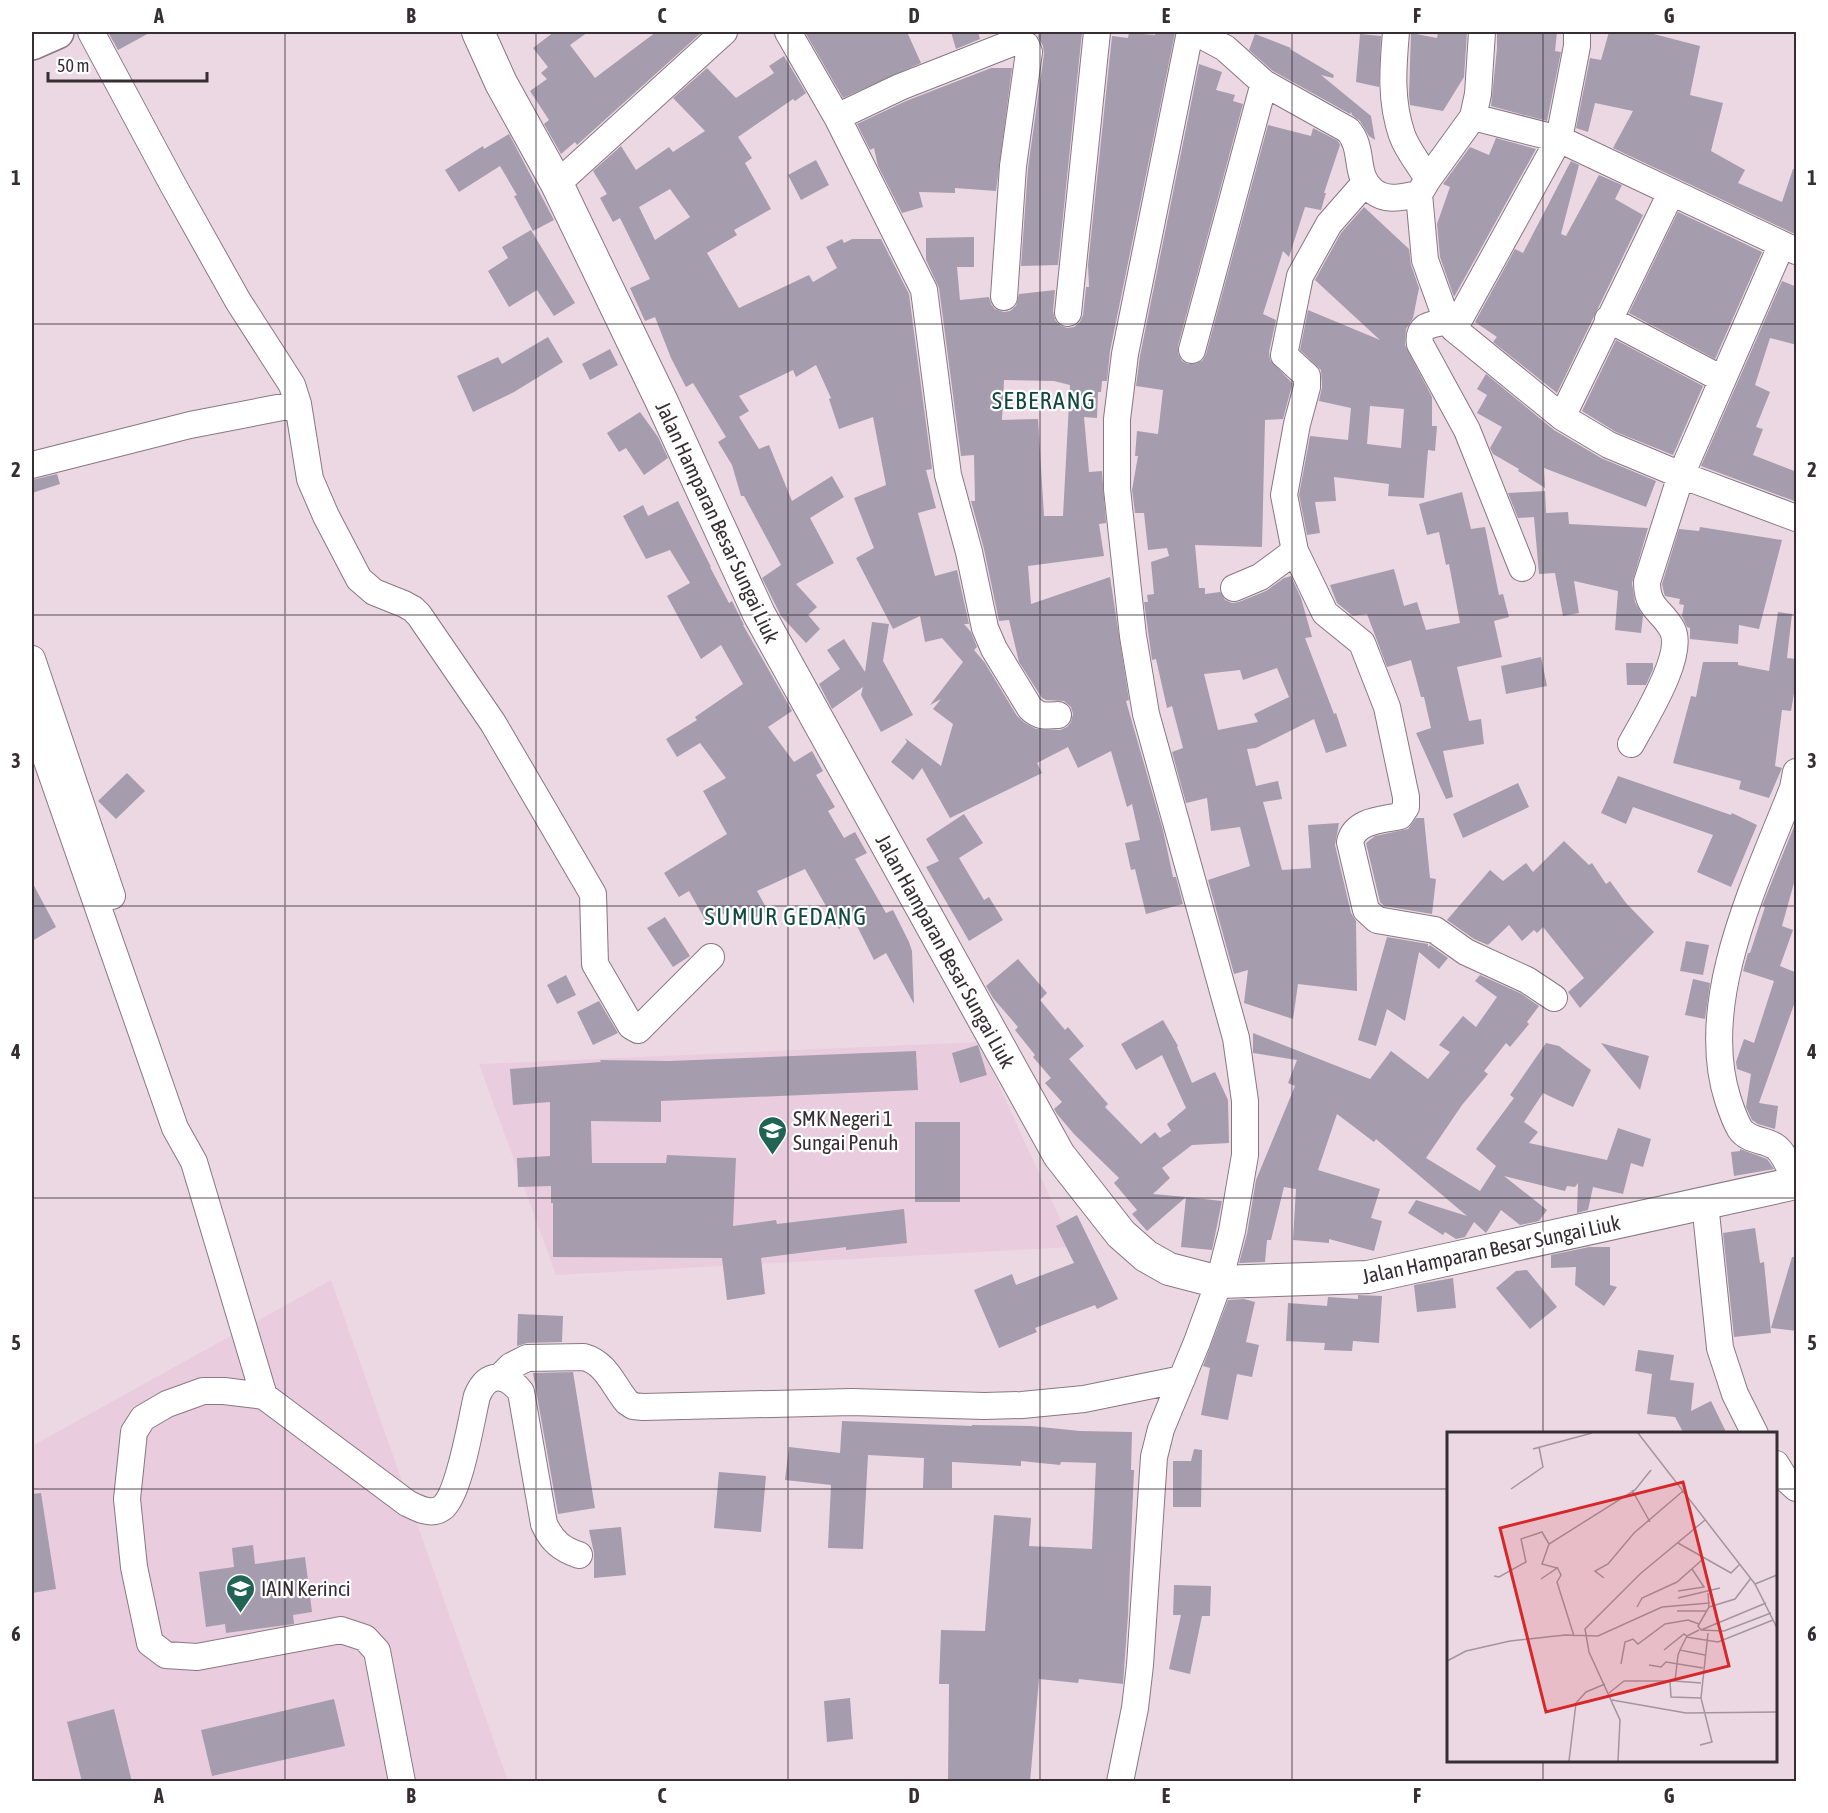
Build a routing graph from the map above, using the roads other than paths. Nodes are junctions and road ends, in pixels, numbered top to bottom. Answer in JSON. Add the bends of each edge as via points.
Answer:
{"nodes":[{"id":1,"x":57,"y":32,"type":"edge"},
{"id":2,"x":91,"y":32,"type":"edge"},
{"id":3,"x":478,"y":32,"type":"edge"},
{"id":4,"x":724,"y":32,"type":"edge"},
{"id":5,"x":788,"y":32,"type":"edge"},
{"id":6,"x":1097,"y":32,"type":"edge"},
{"id":7,"x":1191,"y":32,"type":"edge"},
{"id":8,"x":1195,"y":32,"type":"edge"},
{"id":9,"x":1396,"y":32,"type":"edge"},
{"id":10,"x":1482,"y":32,"type":"edge"},
{"id":11,"x":1577,"y":32,"type":"edge"},
{"id":12,"x":1224,"y":40,"type":"edge"},
{"id":13,"x":32,"y":43,"type":"edge"},
{"id":14,"x":1264,"y":83,"type":"junction"},
{"id":15,"x":837,"y":117,"type":"junction"},
{"id":16,"x":1473,"y":117,"type":"junction"},
{"id":17,"x":1558,"y":139,"type":"junction"},
{"id":18,"x":1364,"y":183,"type":"junction"},
{"id":19,"x":557,"y":184,"type":"junction"},
{"id":20,"x":1424,"y":187,"type":"junction"},
{"id":21,"x":1671,"y":193,"type":"junction"},
{"id":22,"x":1789,"y":249,"type":"edge"},
{"id":23,"x":1004,"y":297,"type":"dead end"},
{"id":24,"x":1068,"y":313,"type":"dead end"},
{"id":25,"x":1608,"y":319,"type":"junction"},
{"id":26,"x":1442,"y":325,"type":"junction"},
{"id":27,"x":1192,"y":350,"type":"dead end"},
{"id":28,"x":1722,"y":379,"type":"junction"},
{"id":29,"x":298,"y":404,"type":"junction"},
{"id":30,"x":1562,"y":417,"type":"junction"},
{"id":31,"x":32,"y":465,"type":"edge"},
{"id":32,"x":1681,"y":474,"type":"junction"},
{"id":33,"x":1797,"y":518,"type":"edge"},
{"id":34,"x":1295,"y":551,"type":"junction"},
{"id":35,"x":1522,"y":568,"type":"dead end"},
{"id":36,"x":1234,"y":588,"type":"dead end"},
{"id":37,"x":32,"y":659,"type":"edge"},
{"id":38,"x":1058,"y":715,"type":"dead end"},
{"id":39,"x":32,"y":718,"type":"edge"},
{"id":40,"x":1631,"y":744,"type":"dead end"},
{"id":41,"x":1797,"y":772,"type":"edge"},
{"id":42,"x":711,"y":957,"type":"dead end"},
{"id":43,"x":1554,"y":998,"type":"dead end"},
{"id":44,"x":194,"y":1162,"type":"junction"},
{"id":45,"x":1796,"y":1183,"type":"edge"},
{"id":46,"x":1705,"y":1203,"type":"junction"},
{"id":47,"x":1219,"y":1282,"type":"junction"},
{"id":48,"x":501,"y":1377,"type":"junction"},
{"id":49,"x":1182,"y":1379,"type":"junction"},
{"id":50,"x":264,"y":1396,"type":"junction"},
{"id":51,"x":1754,"y":1432,"type":"edge"},
{"id":52,"x":1777,"y":1466,"type":"edge"},
{"id":53,"x":1797,"y":1488,"type":"edge"},
{"id":54,"x":579,"y":1555,"type":"dead end"},
{"id":55,"x":402,"y":1782,"type":"edge"},
{"id":56,"x":1120,"y":1782,"type":"edge"}],
"edges":[{"from":1,"to":13,"type":"highway"},
{"from":2,"to":29,"type":"street","via":[[238,301],[292,385]]},
{"from":3,"to":19,"type":"street","name":"Jalan Hamparan Besar Sungai Liuk","via":[[501,83]]},
{"from":4,"to":19,"type":"street"},
{"from":5,"to":15,"type":"street"},
{"from":6,"to":24,"type":"street"},
{"from":7,"to":47,"type":"street","via":[[1125,354],[1117,418],[1117,489],[1146,714],[1236,1038],[1245,1101],[1244,1164]]},
{"from":8,"to":12,"type":"street"},
{"from":9,"to":20,"type":"street","via":[[1392,80],[1395,109]]},
{"from":10,"to":16,"type":"street"},
{"from":11,"to":17,"type":"street"},
{"from":12,"to":14,"type":"street"},
{"from":14,"to":18,"type":"street","via":[[1348,130],[1355,138]]},
{"from":14,"to":27,"type":"street"},
{"from":15,"to":23,"type":"street","via":[[900,87],[1012,43],[1026,45],[1029,52],[1013,166]]},
{"from":15,"to":38,"type":"street","via":[[924,290],[948,475],[985,628],[993,649],[1030,708],[1045,717]]},
{"from":16,"to":17,"type":"street"},
{"from":16,"to":20,"type":"street"},
{"from":17,"to":21,"type":"street"},
{"from":17,"to":26,"type":"street"},
{"from":18,"to":20,"type":"street","via":[[1377,195],[1389,199]]},
{"from":18,"to":34,"type":"street","via":[[1329,224],[1300,276],[1284,355],[1307,376],[1284,495]]},
{"from":19,"to":47,"type":"street","name":"Jalan Hamparan Besar Sungai Liuk","via":[[759,614],[1059,1155],[1121,1234],[1146,1256],[1169,1269]]},
{"from":20,"to":26,"type":"street","via":[[1425,260]]},
{"from":21,"to":22,"type":"street"},
{"from":21,"to":25,"type":"street"},
{"from":22,"to":28,"type":"street"},
{"from":25,"to":28,"type":"street"},
{"from":25,"to":30,"type":"street"},
{"from":26,"to":30,"type":"street"},
{"from":26,"to":35,"type":"street","via":[[1419,336],[1420,344],[1467,430]]},
{"from":28,"to":32,"type":"street"},
{"from":29,"to":31,"type":"street","via":[[190,425]]},
{"from":29,"to":42,"type":"street","via":[[310,479],[360,579],[374,592],[404,603],[419,615],[493,723],[593,894],[596,964],[631,1026],[638,1030]]},
{"from":30,"to":32,"type":"street","via":[[1609,445]]},
{"from":32,"to":33,"type":"street"},
{"from":32,"to":40,"type":"street","via":[[1647,582],[1647,595],[1672,628],[1674,653],[1661,688]]},
{"from":34,"to":36,"type":"street","via":[[1260,577]]},
{"from":34,"to":43,"type":"street","via":[[1324,613],[1362,643],[1387,707],[1406,797],[1406,807],[1400,816],[1361,825],[1352,833],[1350,842],[1366,910],[1377,920],[1435,930]]},
{"from":37,"to":44,"type":"street","via":[[190,1122]]},
{"from":39,"to":44,"type":"street","via":[[175,1128]]},
{"from":41,"to":45,"type":"street","via":[[1724,979],[1718,1054],[1723,1083],[1740,1130],[1779,1149]]},
{"from":44,"to":50,"type":"street"},
{"from":45,"to":46,"type":"street","name":"Jalan Hamparan Besar Sungai Liuk"},
{"from":46,"to":47,"type":"street","name":"Jalan Hamparan Besar Sungai Liuk","via":[[1368,1277]]},
{"from":46,"to":51,"type":"street","via":[[1720,1348]]},
{"from":47,"to":49,"type":"street"},
{"from":48,"to":49,"type":"street","via":[[511,1366],[528,1358],[584,1357],[600,1364],[627,1402],[643,1407],[852,1402],[1022,1405],[1084,1399]]},
{"from":48,"to":50,"type":"street","via":[[489,1378],[482,1385],[450,1498],[433,1512],[407,1503]]},
{"from":48,"to":54,"type":"street","via":[[521,1392],[544,1524],[558,1545]]},
{"from":49,"to":56,"type":"street","via":[[1154,1457],[1140,1665]]},
{"from":50,"to":55,"type":"street","via":[[203,1391],[143,1418],[134,1432],[127,1499],[134,1567],[150,1643],[166,1655],[197,1657],[341,1630],[365,1638],[377,1651]]},
{"from":52,"to":53,"type":"street"}]}
